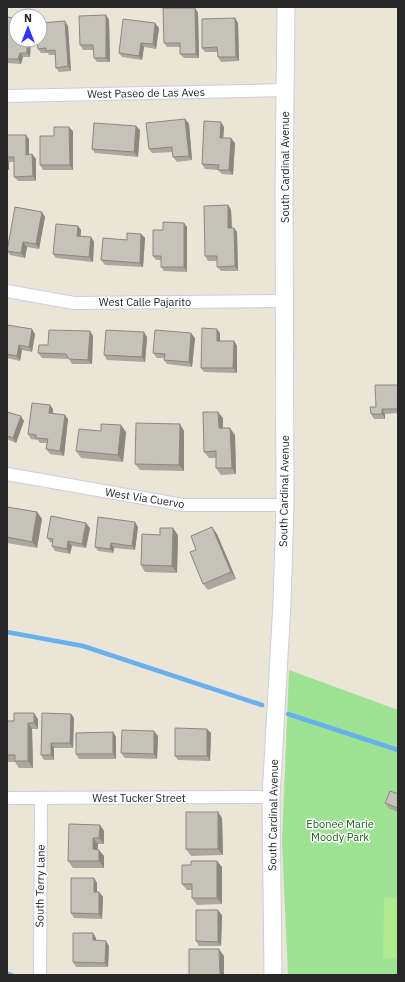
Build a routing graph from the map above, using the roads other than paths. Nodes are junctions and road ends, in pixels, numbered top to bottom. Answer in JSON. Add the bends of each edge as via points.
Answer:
{"nodes":[{"id":1,"x":286,"y":7,"type":"edge"},
{"id":2,"x":286,"y":90,"type":"junction"},
{"id":3,"x":7,"y":96,"type":"edge"},
{"id":4,"x":7,"y":291,"type":"edge"},
{"id":5,"x":285,"y":301,"type":"junction"},
{"id":6,"x":7,"y":474,"type":"edge"},
{"id":7,"x":285,"y":505,"type":"junction"},
{"id":8,"x":7,"y":798,"type":"edge"},
{"id":9,"x":41,"y":798,"type":"junction"},
{"id":10,"x":271,"y":798,"type":"junction"},
{"id":11,"x":40,"y":975,"type":"edge"},
{"id":12,"x":273,"y":975,"type":"edge"}],
"edges":[{"from":1,"to":2,"type":"main road","name":"South Cardinal Avenue"},
{"from":2,"to":3,"type":"street","name":"West Paseo de Las Aves"},
{"from":2,"to":5,"type":"main road","name":"South Cardinal Avenue"},
{"from":4,"to":5,"type":"street","name":"West Calle Pajarito","via":[[74,303]]},
{"from":5,"to":7,"type":"main road","name":"South Cardinal Avenue"},
{"from":6,"to":7,"type":"street","name":"West Via Cuervo","via":[[183,505]]},
{"from":7,"to":10,"type":"main road","name":"South Cardinal Avenue"},
{"from":8,"to":9,"type":"street","name":"West Tucker Street"},
{"from":9,"to":10,"type":"street","name":"West Tucker Street"},
{"from":9,"to":11,"type":"street","name":"South Terry Lane"},
{"from":10,"to":12,"type":"main road","name":"South Cardinal Avenue"}]}
